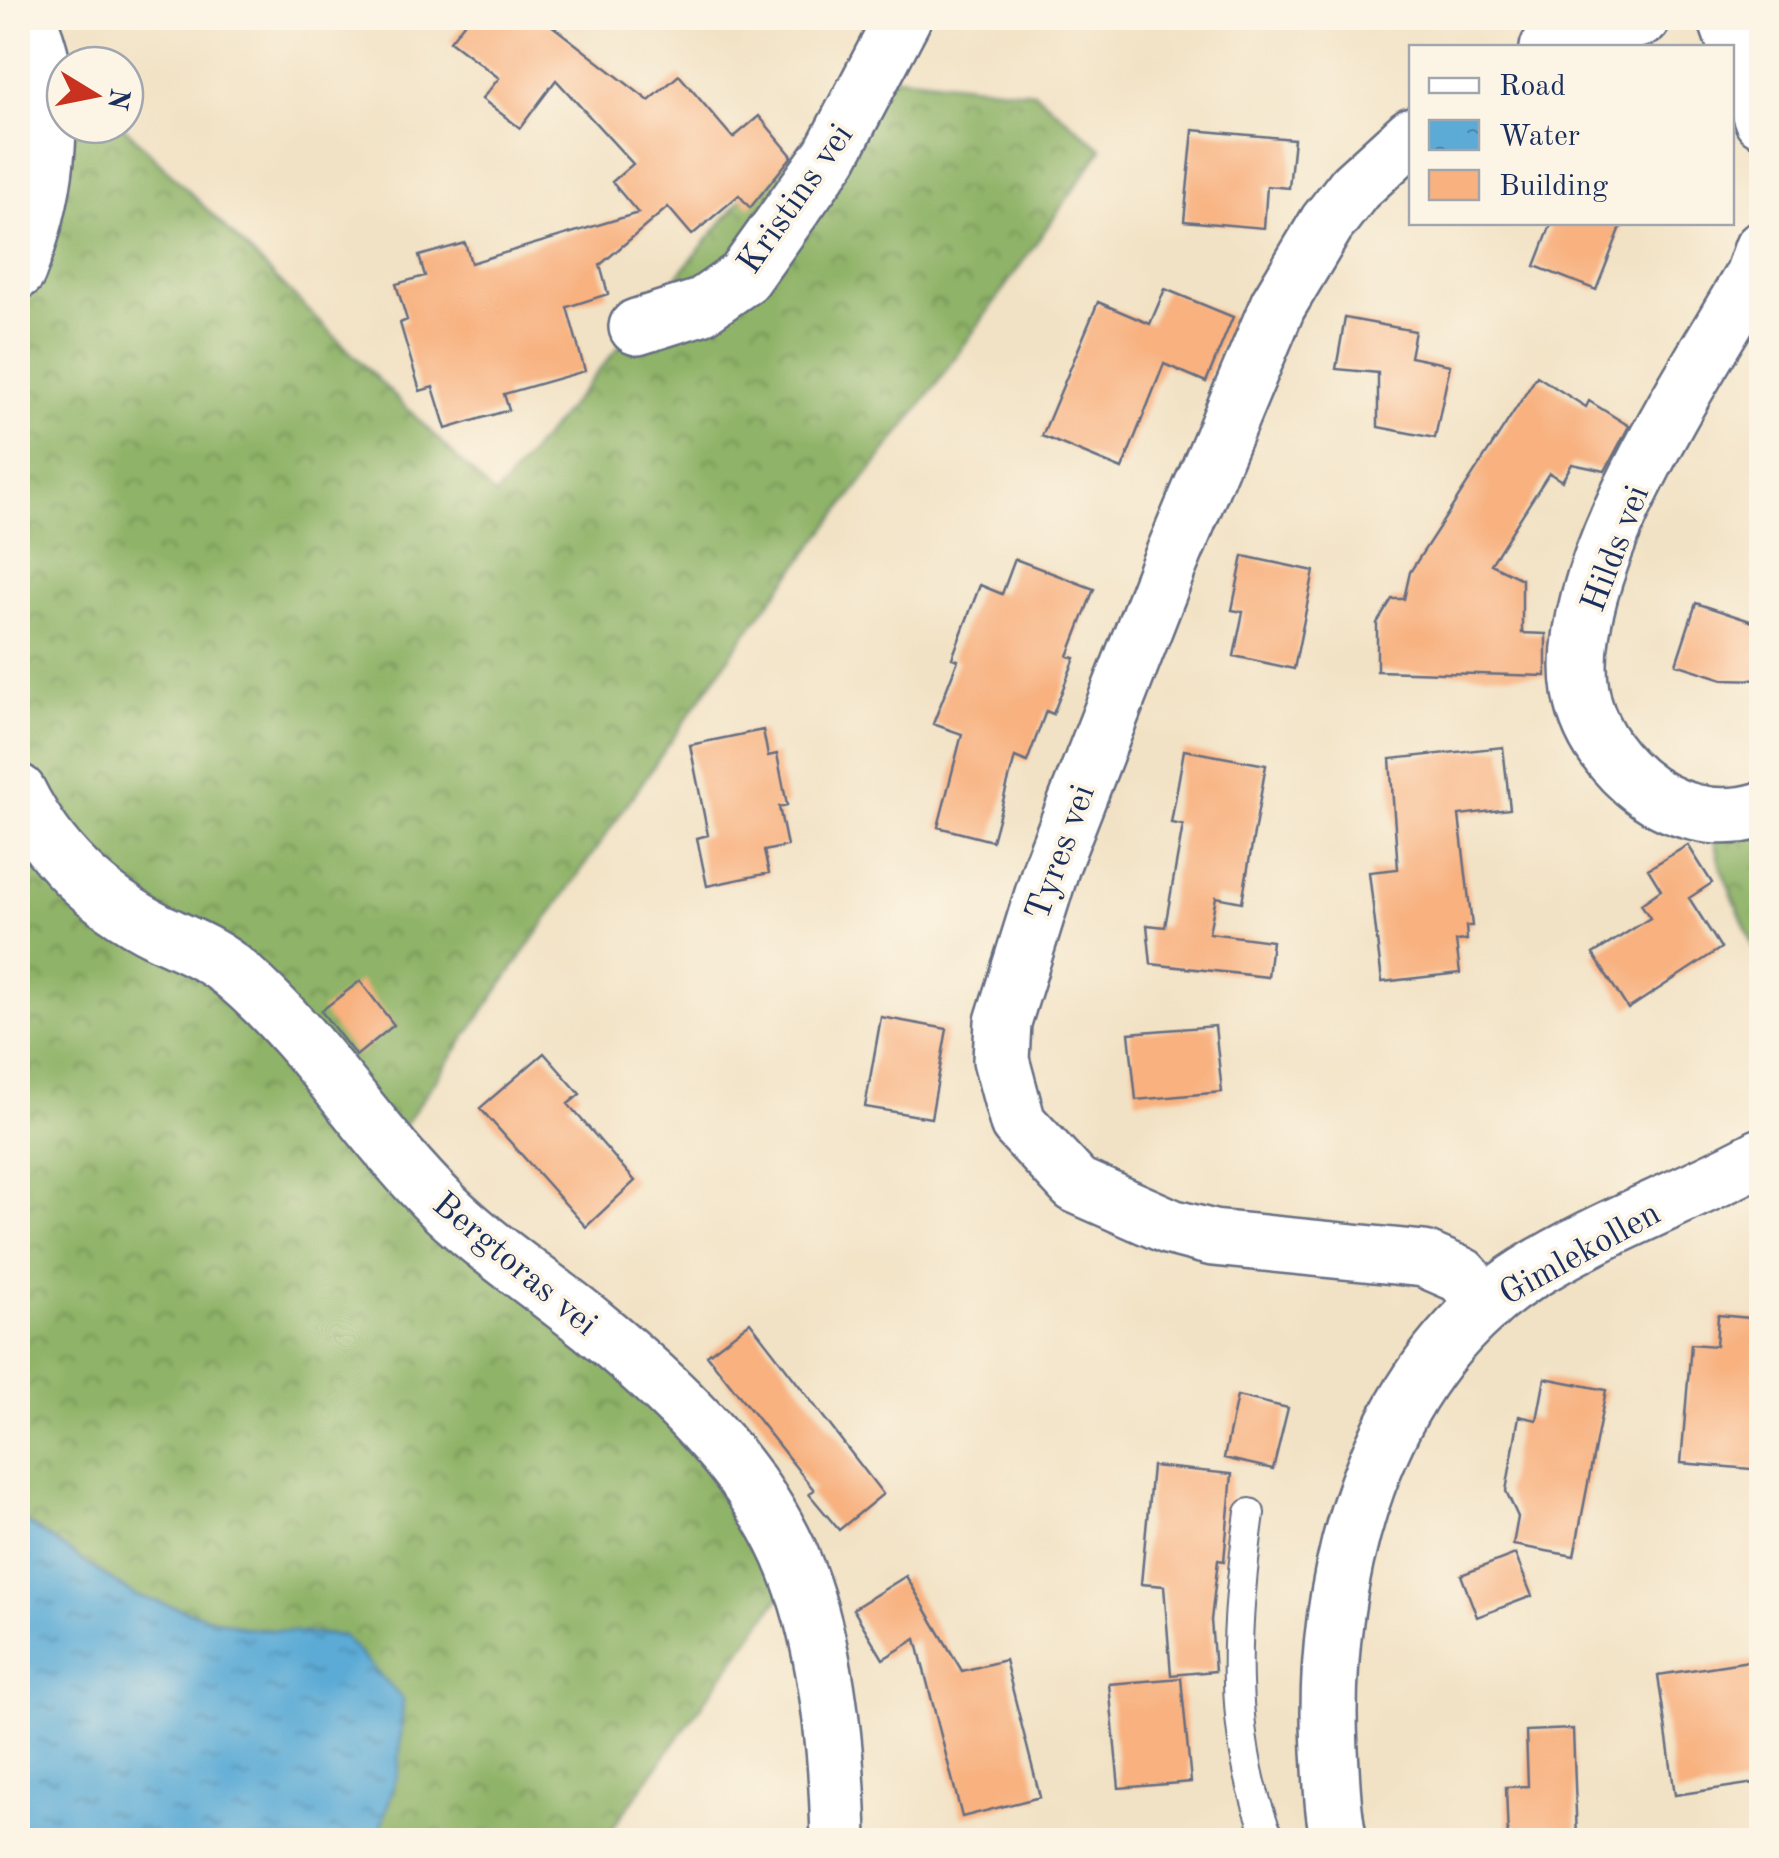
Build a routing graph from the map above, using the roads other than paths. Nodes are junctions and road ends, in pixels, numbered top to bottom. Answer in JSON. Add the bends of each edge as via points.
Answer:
{"nodes":[{"id":1,"x":27,"y":18,"type":"edge"},
{"id":2,"x":903,"y":18,"type":"edge"},
{"id":3,"x":1644,"y":18,"type":"edge"},
{"id":4,"x":1726,"y":18,"type":"edge"},
{"id":5,"x":1558,"y":45,"type":"edge"},
{"id":6,"x":1762,"y":119,"type":"edge"},
{"id":7,"x":1409,"y":137,"type":"edge"},
{"id":8,"x":1762,"y":249,"type":"edge"},
{"id":9,"x":18,"y":271,"type":"edge"},
{"id":10,"x":637,"y":327,"type":"dead end"},
{"id":11,"x":18,"y":792,"type":"edge"},
{"id":12,"x":1762,"y":810,"type":"edge"},
{"id":13,"x":1762,"y":1156,"type":"edge"},
{"id":14,"x":1488,"y":1304,"type":"junction"},
{"id":15,"x":1250,"y":1513,"type":"dead end"},
{"id":16,"x":839,"y":1840,"type":"edge"},
{"id":17,"x":1270,"y":1840,"type":"edge"},
{"id":18,"x":1339,"y":1840,"type":"edge"}],
"edges":[{"from":1,"to":9,"type":"street","via":[[43,72],[46,170]]},
{"from":2,"to":10,"type":"street","name":"Kristins vei","via":[[831,155],[744,277],[701,306]]},
{"from":3,"to":5,"type":"street"},
{"from":4,"to":6,"type":"street"},
{"from":7,"to":14,"type":"street","name":"Tyres vei","via":[[1346,199],[1278,305],[1053,862],[1002,1022],[1001,1060],[1018,1122],[1076,1185],[1213,1238],[1424,1258],[1462,1275]]},
{"from":8,"to":12,"type":"street","name":"Hilds vei","via":[[1754,276],[1618,520],[1592,586],[1579,670],[1596,735],[1632,780],[1681,810],[1720,816]]},
{"from":11,"to":16,"type":"street","name":"Bergtoras vei","via":[[54,853],[81,880],[206,953],[250,987],[297,1033],[420,1184],[655,1380],[758,1498],[789,1552],[810,1617],[837,1753]]},
{"from":13,"to":14,"type":"street","name":"Gimlekollen","via":[[1526,1274]]},
{"from":14,"to":18,"type":"street","name":"Gimlekollen","via":[[1422,1377],[1356,1514],[1337,1593],[1328,1700]]},
{"from":15,"to":17,"type":"lane","via":[[1239,1593],[1243,1746]]}]}
